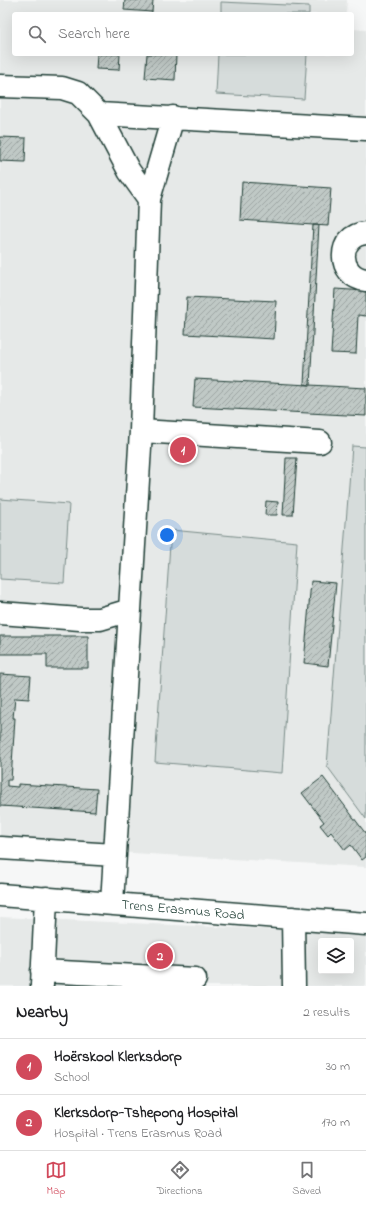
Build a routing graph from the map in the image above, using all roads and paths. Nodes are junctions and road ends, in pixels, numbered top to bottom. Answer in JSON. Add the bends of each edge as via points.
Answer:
{"nodes":[{"id":1,"x":0,"y":86,"type":"edge"},
{"id":2,"x":100,"y":114,"type":"junction"},
{"id":3,"x":173,"y":117,"type":"junction"},
{"id":4,"x":366,"y":129,"type":"edge"},
{"id":5,"x":149,"y":199,"type":"junction"},
{"id":6,"x":366,"y":233,"type":"edge"},
{"id":7,"x":366,"y":280,"type":"edge"},
{"id":8,"x":142,"y":430,"type":"junction"},
{"id":9,"x":320,"y":442,"type":"dead end"},
{"id":10,"x":130,"y":610,"type":"junction"},
{"id":11,"x":0,"y":613,"type":"edge"},
{"id":12,"x":0,"y":848,"type":"edge"},
{"id":13,"x":115,"y":855,"type":"junction"},
{"id":14,"x":0,"y":895,"type":"edge"},
{"id":15,"x":46,"y":898,"type":"junction"},
{"id":16,"x":112,"y":903,"type":"junction"},
{"id":17,"x":293,"y":918,"type":"junction"},
{"id":18,"x":366,"y":924,"type":"edge"},
{"id":19,"x":42,"y":978,"type":"edge"},
{"id":20,"x":195,"y":979,"type":"dead end"},
{"id":21,"x":294,"y":986,"type":"edge"}],
"edges":[{"from":1,"to":2,"type":"street","via":[[62,88],[78,93]]},
{"from":2,"to":3,"type":"street"},
{"from":2,"to":5,"type":"street","via":[[129,171]]},
{"from":3,"to":4,"type":"street"},
{"from":3,"to":5,"type":"street"},
{"from":5,"to":8,"type":"street"},
{"from":6,"to":7,"type":"street","via":[[354,236],[346,244],[344,254],[345,265],[351,274],[360,280]]},
{"from":8,"to":9,"type":"street"},
{"from":8,"to":10,"type":"street"},
{"from":10,"to":11,"type":"street","via":[[100,619],[80,620]]},
{"from":10,"to":13,"type":"street"},
{"from":12,"to":13,"type":"street"},
{"from":13,"to":16,"type":"street"},
{"from":14,"to":15,"type":"street","name":"Trens Erasmus Road"},
{"from":15,"to":16,"type":"street","name":"Trens Erasmus Road"},
{"from":15,"to":19,"type":"street"},
{"from":16,"to":17,"type":"street","name":"Trens Erasmus Road"},
{"from":17,"to":18,"type":"street","name":"Trens Erasmus Road"},
{"from":17,"to":21,"type":"street"},
{"from":19,"to":20,"type":"street"}]}
